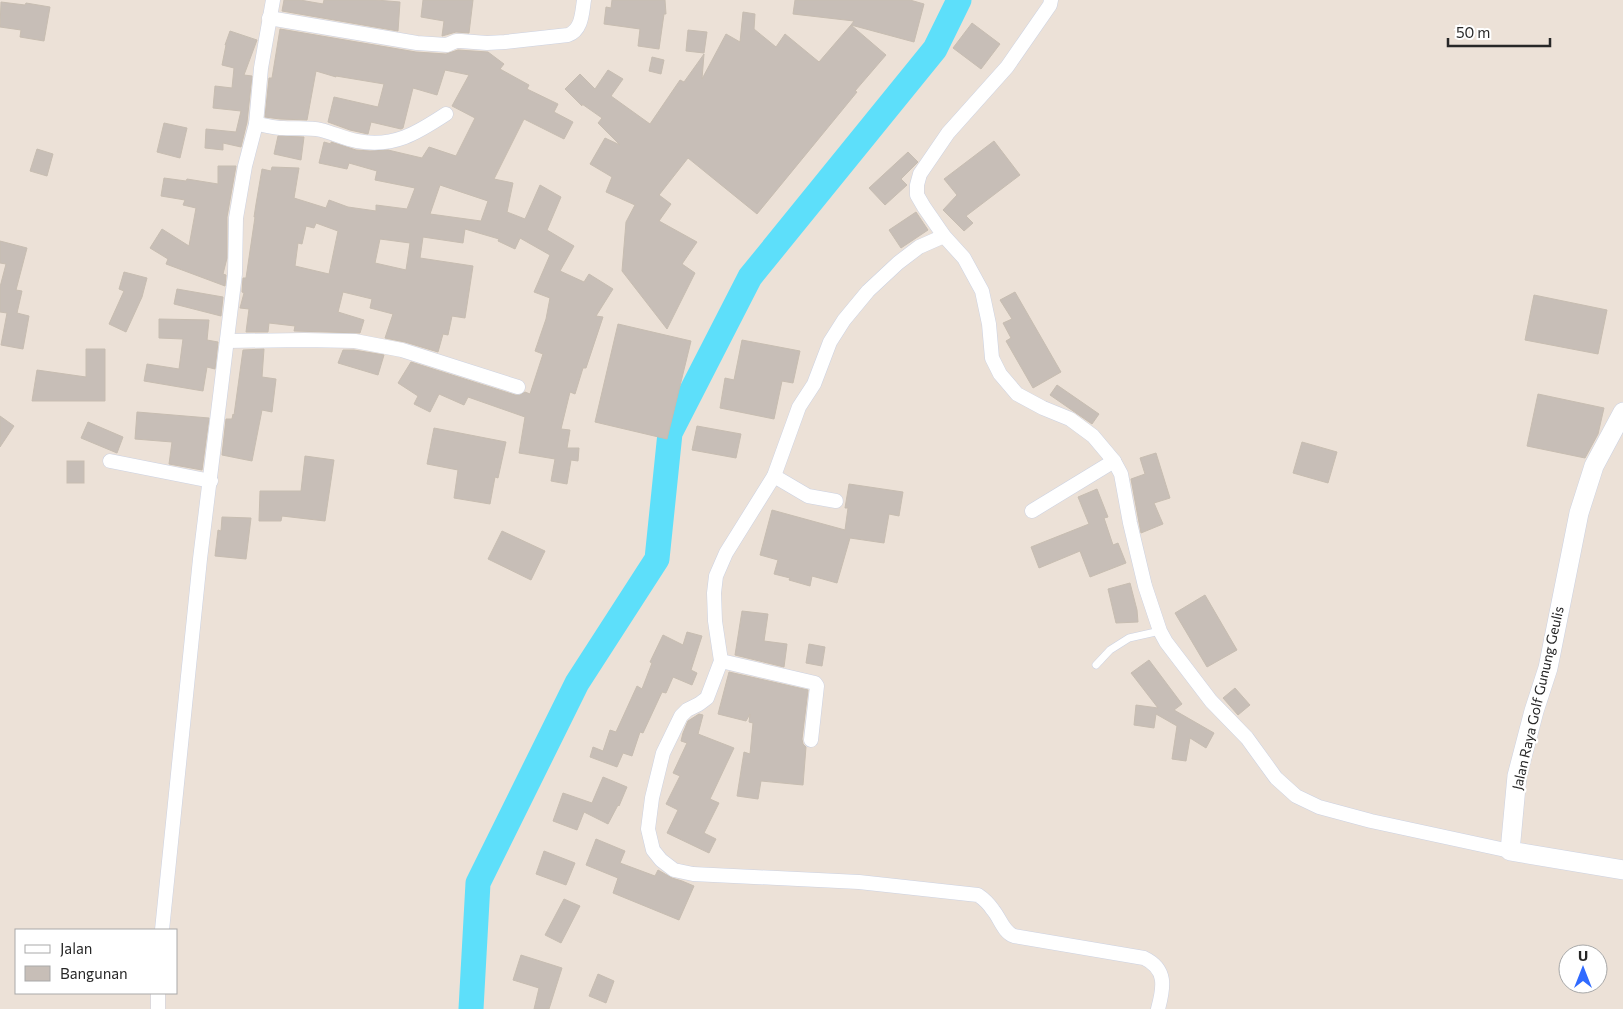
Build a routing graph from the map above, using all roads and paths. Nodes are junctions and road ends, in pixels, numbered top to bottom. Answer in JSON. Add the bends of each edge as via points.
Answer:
{"nodes":[{"id":1,"x":273,"y":0,"type":"edge"},
{"id":2,"x":584,"y":0,"type":"edge"},
{"id":3,"x":1052,"y":0,"type":"edge"},
{"id":4,"x":269,"y":18,"type":"junction"},
{"id":5,"x":446,"y":114,"type":"dead end"},
{"id":6,"x":256,"y":124,"type":"junction"},
{"id":7,"x":944,"y":236,"type":"junction"},
{"id":8,"x":227,"y":341,"type":"junction"},
{"id":9,"x":518,"y":387,"type":"dead end"},
{"id":10,"x":1623,"y":412,"type":"edge"},
{"id":11,"x":110,"y":461,"type":"dead end"},
{"id":12,"x":1114,"y":462,"type":"junction"},
{"id":13,"x":774,"y":476,"type":"junction"},
{"id":14,"x":211,"y":481,"type":"junction"},
{"id":15,"x":836,"y":501,"type":"dead end"},
{"id":16,"x":1032,"y":511,"type":"dead end"},
{"id":17,"x":1160,"y":631,"type":"junction"},
{"id":18,"x":721,"y":661,"type":"junction"},
{"id":19,"x":1096,"y":665,"type":"dead end"},
{"id":20,"x":811,"y":740,"type":"dead end"},
{"id":21,"x":1510,"y":851,"type":"junction"},
{"id":22,"x":1623,"y":870,"type":"edge"},
{"id":23,"x":162,"y":929,"type":"edge"},
{"id":24,"x":158,"y":994,"type":"edge"},
{"id":25,"x":158,"y":1009,"type":"edge"},
{"id":26,"x":1158,"y":1009,"type":"edge"}],
"edges":[{"from":1,"to":4,"type":"street"},
{"from":2,"to":4,"type":"street","via":[[574,33],[505,42],[417,43]]},
{"from":3,"to":7,"type":"street","via":[[1007,67],[948,134],[920,174],[917,195]]},
{"from":4,"to":6,"type":"street"},
{"from":5,"to":6,"type":"street","via":[[406,138],[376,142],[356,141],[320,130]]},
{"from":6,"to":8,"type":"street","via":[[236,218]]},
{"from":7,"to":12,"type":"street","via":[[964,258],[982,291],[990,324],[992,358],[1000,374],[1017,394],[1070,419],[1093,436]]},
{"from":7,"to":13,"type":"street","via":[[919,247],[898,263],[868,291],[844,320],[830,342],[814,384],[799,407]]},
{"from":8,"to":9,"type":"street","via":[[355,341],[402,350]]},
{"from":8,"to":14,"type":"street"},
{"from":10,"to":21,"type":"main road","name":"Jalan Raya Golf Gunung Geulis","via":[[1594,466],[1579,513],[1548,668],[1517,776]]},
{"from":11,"to":14,"type":"street"},
{"from":12,"to":16,"type":"street"},
{"from":12,"to":17,"type":"street","via":[[1121,474],[1145,586]]},
{"from":13,"to":15,"type":"street","via":[[808,496]]},
{"from":13,"to":18,"type":"street","via":[[726,553],[716,576],[715,621]]},
{"from":14,"to":23,"type":"street"},
{"from":17,"to":19,"type":"lane","via":[[1129,638],[1110,650]]},
{"from":17,"to":21,"type":"street","via":[[1211,701],[1246,738],[1276,778],[1296,796],[1319,807],[1370,821]]},
{"from":18,"to":20,"type":"street","via":[[815,683]]},
{"from":18,"to":26,"type":"street","via":[[707,698],[681,716],[663,753],[652,798],[648,829],[653,850],[674,870],[693,874],[859,882],[978,895],[1014,936],[1152,962],[1157,967],[1163,987]]},
{"from":21,"to":22,"type":"main road"},
{"from":24,"to":25,"type":"street"}]}
